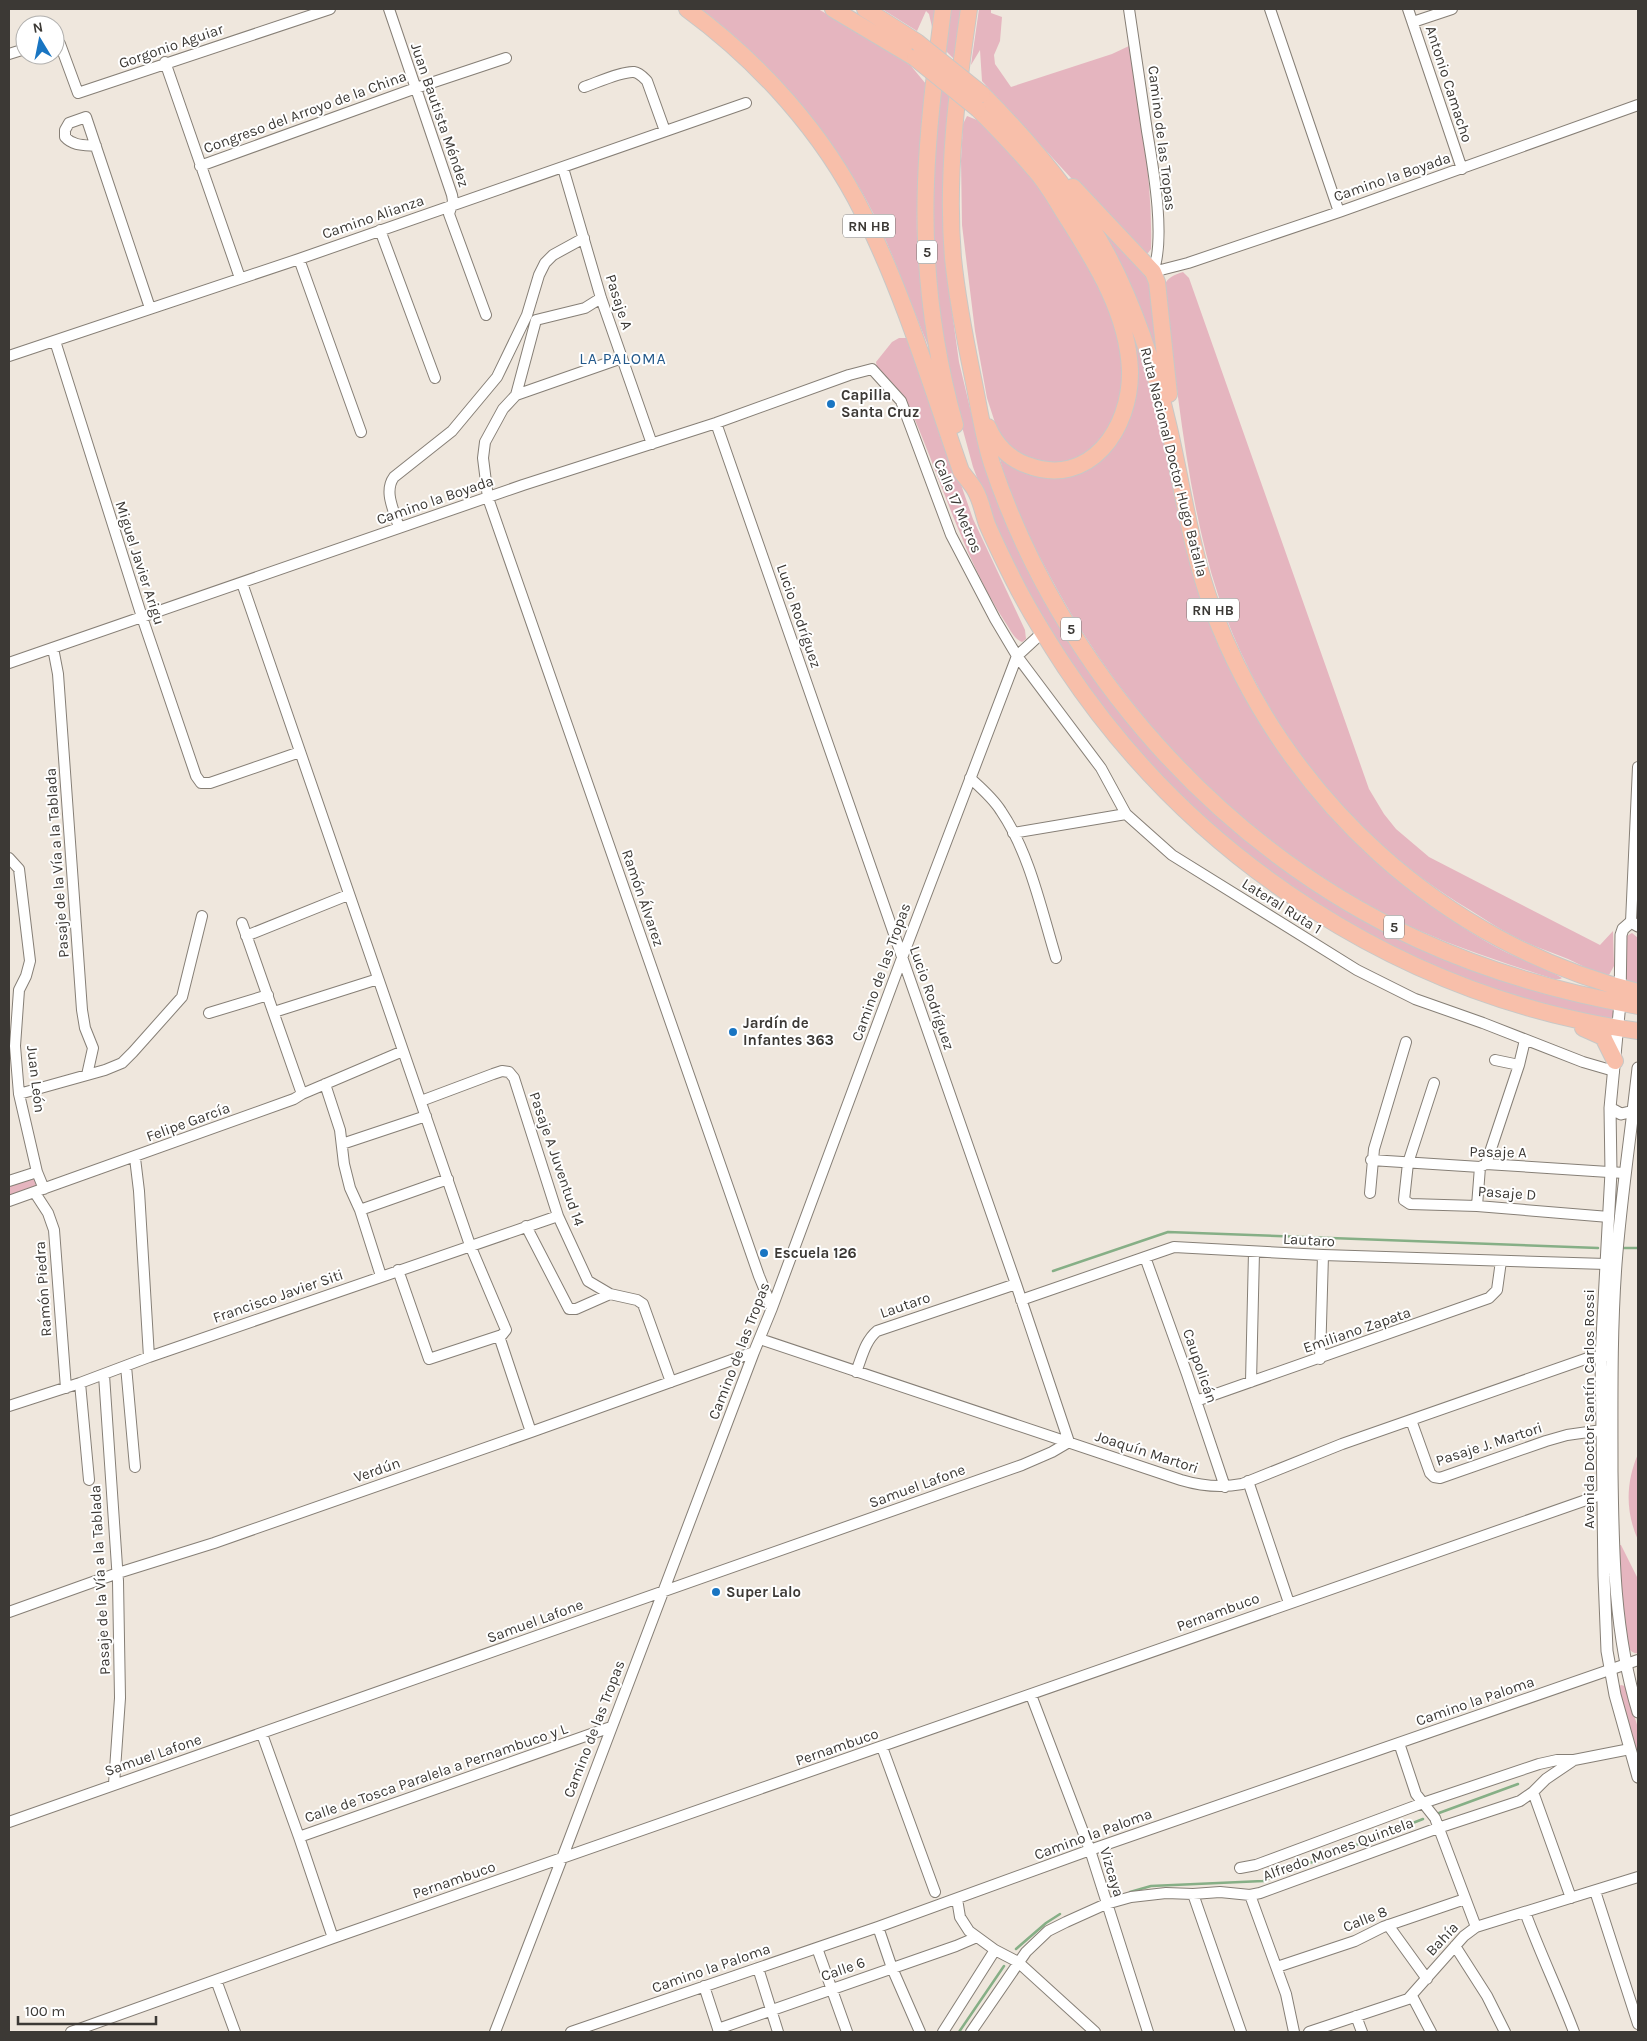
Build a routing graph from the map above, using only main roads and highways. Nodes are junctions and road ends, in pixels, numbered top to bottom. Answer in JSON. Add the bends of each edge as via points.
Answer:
{"nodes":[{"id":1,"x":687,"y":9,"type":"edge"},
{"id":2,"x":833,"y":9,"type":"edge"},
{"id":3,"x":865,"y":9,"type":"edge"},
{"id":4,"x":943,"y":9,"type":"edge"},
{"id":5,"x":969,"y":9,"type":"edge"},
{"id":6,"x":916,"y":50,"type":"junction"},
{"id":7,"x":980,"y":101,"type":"junction"},
{"id":8,"x":1048,"y":167,"type":"junction"},
{"id":9,"x":976,"y":396,"type":"junction"},
{"id":10,"x":1170,"y":431,"type":"junction"},
{"id":11,"x":976,"y":491,"type":"junction"},
{"id":12,"x":1638,"y":992,"type":"edge"},
{"id":13,"x":1620,"y":995,"type":"junction"},
{"id":14,"x":1638,"y":1006,"type":"edge"},
{"id":15,"x":1567,"y":1018,"type":"junction"},
{"id":16,"x":1638,"y":1031,"type":"edge"},
{"id":17,"x":1615,"y":1066,"type":"road end"}],
"edges":[{"from":1,"to":11,"type":"highway","number":"RN HB","via":[[761,72],[812,130],[848,184],[880,248],[961,471]]},
{"from":2,"to":6,"type":"highway"},
{"from":3,"to":6,"type":"highway","name":"Ruta Nacional Doctor Hugo Batalla","number":"RN HB"},
{"from":4,"to":11,"type":"highway","number":"5","via":[[928,142],[927,249],[933,314],[951,412]]},
{"from":5,"to":9,"type":"highway","number":"5","via":[[955,122],[951,211],[954,261]]},
{"from":6,"to":7,"type":"highway","name":"Ruta Nacional Doctor Hugo Batalla","number":"RN HB","bridge":true},
{"from":7,"to":8,"type":"highway","name":"Ruta Nacional Doctor Hugo Batalla","number":"RN HB","via":[[1008,120]]},
{"from":7,"to":9,"type":"highway","via":[[1036,170],[1099,270],[1125,334],[1130,372],[1126,407],[1114,434],[1096,455],[1065,469],[1034,468],[1014,459],[998,445]]},
{"from":8,"to":10,"type":"highway","name":"Ruta Nacional Doctor Hugo Batalla","number":"RN HB","via":[[1082,213],[1128,299],[1151,360]]},
{"from":8,"to":10,"type":"highway","via":[[1066,180],[1153,272],[1157,282],[1172,411]]},
{"from":9,"to":13,"type":"highway","number":"5","via":[[993,465],[1040,576],[1066,622],[1108,684],[1188,778],[1280,858],[1361,909],[1418,939],[1521,979],[1573,993]]},
{"from":10,"to":13,"type":"highway","name":"Ruta Nacional Doctor Hugo Batalla","number":"RN HB","via":[[1193,543],[1213,609],[1254,698],[1309,780],[1367,844],[1454,912],[1499,939]]},
{"from":11,"to":15,"type":"highway","number":"RN HB","via":[[1010,574],[1043,632],[1120,742],[1188,813],[1260,874],[1319,914],[1384,951],[1494,998]]},
{"from":12,"to":13,"type":"highway","name":"Ruta Nacional Doctor Hugo Batalla","number":"RN HB"},
{"from":13,"to":14,"type":"highway","number":"5"},
{"from":15,"to":16,"type":"highway","number":"RN HB"},
{"from":15,"to":17,"type":"highway","via":[[1603,1037]]}]}
